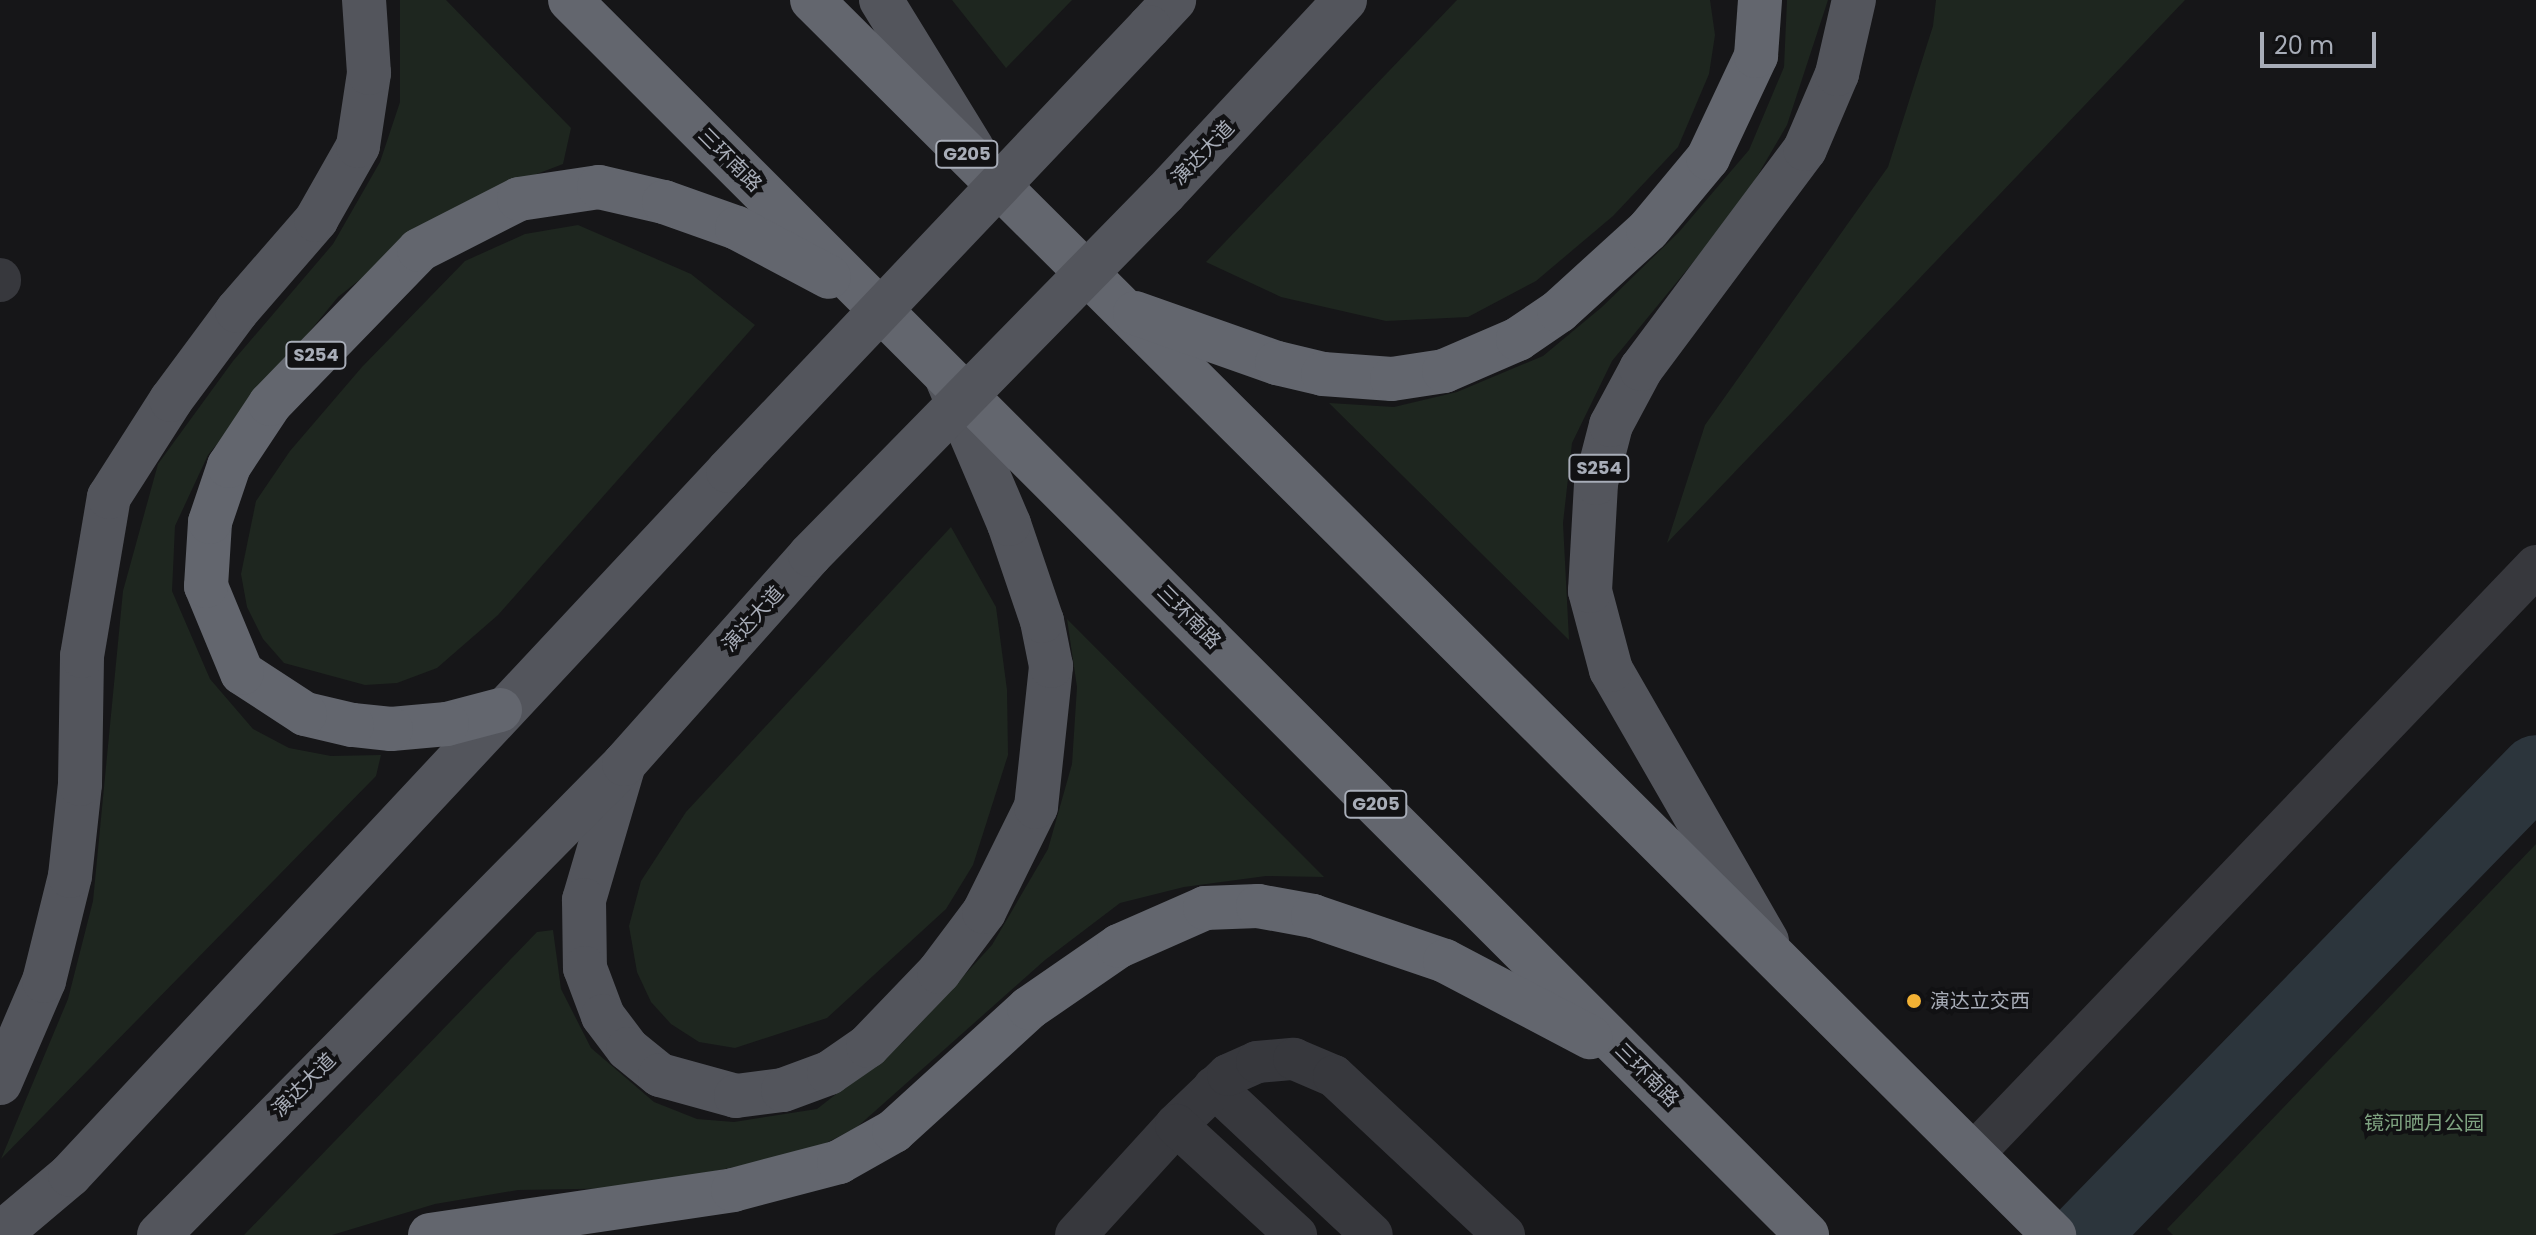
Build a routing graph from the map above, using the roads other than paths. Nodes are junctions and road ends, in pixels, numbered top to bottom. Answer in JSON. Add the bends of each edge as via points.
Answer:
{"nodes":[{"id":1,"x":364,"y":0,"type":"edge"},
{"id":2,"x":570,"y":0,"type":"edge"},
{"id":3,"x":812,"y":0,"type":"edge"},
{"id":4,"x":881,"y":0,"type":"edge"},
{"id":5,"x":1345,"y":0,"type":"edge"},
{"id":6,"x":1760,"y":0,"type":"edge"},
{"id":7,"x":1854,"y":0,"type":"edge"},
{"id":8,"x":1161,"y":14,"type":"edge"},
{"id":9,"x":990,"y":177,"type":"junction"},
{"id":10,"x":869,"y":298,"type":"junction"},
{"id":11,"x":1122,"y":309,"type":"junction"},
{"id":12,"x":945,"y":374,"type":"junction"},
{"id":13,"x":2536,"y":566,"type":"edge"},
{"id":14,"x":500,"y":710,"type":"junction"},
{"id":15,"x":624,"y":764,"type":"junction"},
{"id":16,"x":1778,"y":961,"type":"junction"},
{"id":17,"x":1630,"y":1059,"type":"junction"},
{"id":18,"x":0,"y":1083,"type":"edge"},
{"id":19,"x":1214,"y":1087,"type":"junction"},
{"id":20,"x":1176,"y":1125,"type":"junction"},
{"id":21,"x":1973,"y":1154,"type":"junction"},
{"id":22,"x":0,"y":1234,"type":"edge"},
{"id":23,"x":159,"y":1235,"type":"edge"},
{"id":24,"x":430,"y":1235,"type":"edge"},
{"id":25,"x":1076,"y":1235,"type":"edge"},
{"id":26,"x":1296,"y":1235,"type":"edge"},
{"id":27,"x":1372,"y":1235,"type":"edge"},
{"id":28,"x":1504,"y":1235,"type":"edge"},
{"id":29,"x":1807,"y":1235,"type":"edge"},
{"id":30,"x":2054,"y":1235,"type":"edge"}],
"edges":[{"from":1,"to":18,"type":"main road","via":[[369,73],[358,146],[316,220],[189,374],[109,497],[82,656],[80,784],[70,876],[44,981]]},
{"from":2,"to":10,"type":"highway","name":"三环南路","number":"G205"},
{"from":3,"to":9,"type":"highway","number":"G205"},
{"from":4,"to":9,"type":"main road"},
{"from":5,"to":15,"type":"main road","name":"演达大道","bridge":true,"via":[[810,555]]},
{"from":6,"to":11,"type":"highway","via":[[1756,56],[1708,158],[1648,230],[1559,311],[1518,339],[1444,371],[1379,378],[1277,363]]},
{"from":7,"to":16,"type":"main road","number":"S254","via":[[1837,74],[1805,149],[1641,369],[1611,425],[1596,483],[1590,591],[1611,670]]},
{"from":8,"to":14,"type":"main road","bridge":true},
{"from":9,"to":11,"type":"highway","number":"G205"},
{"from":10,"to":12,"type":"highway","name":"三环南路","number":"G205"},
{"from":10,"to":14,"type":"highway","number":"S254","via":[[737,228],[664,202],[599,187],[519,199],[419,250],[270,404],[229,466],[210,522],[206,586],[242,673],[305,714],[352,725],[391,729],[447,724]]},
{"from":11,"to":16,"type":"highway","number":"G205"},
{"from":12,"to":15,"type":"main road","via":[[1009,524],[1042,621],[1051,666],[1036,807],[984,912],[939,972],[868,1046],[829,1073],[783,1090],[736,1096],[660,1075],[628,1049],[603,1016],[585,968],[584,900]]},
{"from":12,"to":17,"type":"highway","name":"三环南路","number":"G205"},
{"from":13,"to":21,"type":"street"},
{"from":14,"to":22,"type":"main road","via":[[70,1175]]},
{"from":15,"to":23,"type":"main road","name":"演达大道"},
{"from":16,"to":21,"type":"highway","number":"G205"},
{"from":17,"to":24,"type":"highway","via":[[1445,961],[1313,916],[1258,906],[1205,908],[1119,946],[1029,1008],[894,1131],[839,1162],[733,1190]]},
{"from":17,"to":29,"type":"highway","name":"三环南路","number":"G205"},
{"from":19,"to":20,"type":"street"},
{"from":19,"to":27,"type":"street"},
{"from":19,"to":28,"type":"street","via":[[1257,1062],[1294,1059],[1334,1076]]},
{"from":20,"to":25,"type":"street"},
{"from":20,"to":26,"type":"street"},
{"from":21,"to":30,"type":"highway","number":"G205"}]}
